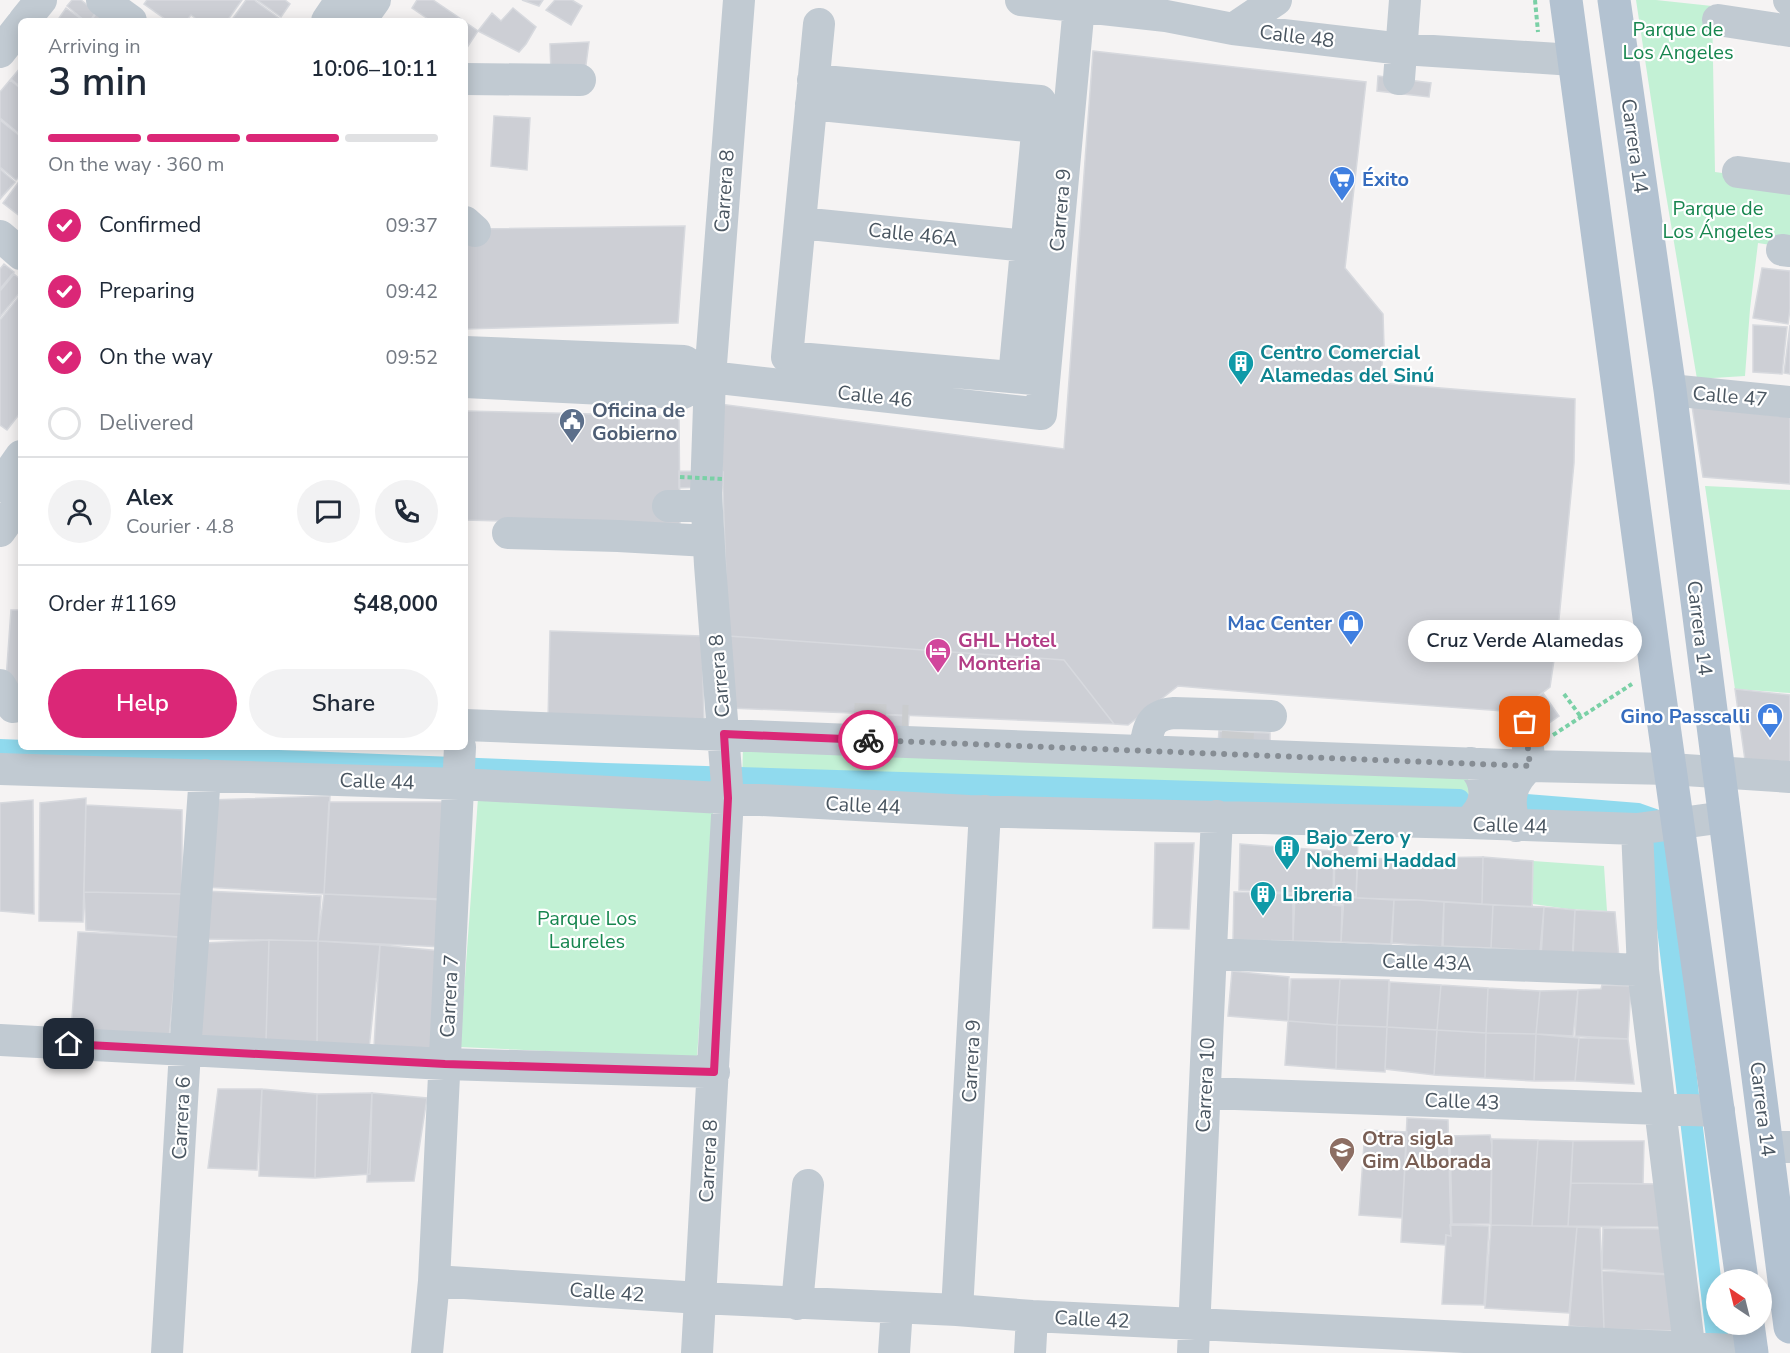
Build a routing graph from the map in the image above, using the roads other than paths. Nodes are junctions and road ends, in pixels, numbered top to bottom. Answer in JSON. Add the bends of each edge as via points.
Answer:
{"nodes":[{"id":1,"x":41,"y":0,"type":"edge"},
{"id":2,"x":102,"y":0,"type":"edge"},
{"id":3,"x":341,"y":0,"type":"edge"},
{"id":4,"x":375,"y":0,"type":"edge"},
{"id":5,"x":739,"y":0,"type":"edge"},
{"id":6,"x":1021,"y":0,"type":"edge"},
{"id":7,"x":1275,"y":0,"type":"edge"},
{"id":8,"x":1405,"y":0,"type":"edge"},
{"id":9,"x":1566,"y":0,"type":"edge"},
{"id":10,"x":1614,"y":0,"type":"edge"},
{"id":11,"x":1079,"y":6,"type":"junction"},
{"id":12,"x":1159,"y":8,"type":"edge"},
{"id":13,"x":26,"y":18,"type":"edge"},
{"id":14,"x":127,"y":18,"type":"edge"},
{"id":15,"x":329,"y":18,"type":"edge"},
{"id":16,"x":362,"y":18,"type":"edge"},
{"id":17,"x":1718,"y":20,"type":"dead end"},
{"id":18,"x":819,"y":24,"type":"dead end"},
{"id":19,"x":18,"y":29,"type":"edge"},
{"id":20,"x":1233,"y":29,"type":"junction"},
{"id":21,"x":1790,"y":31,"type":"edge"},
{"id":22,"x":0,"y":52,"type":"edge"},
{"id":23,"x":1574,"y":60,"type":"junction"},
{"id":24,"x":1400,"y":64,"type":"junction"},
{"id":25,"x":468,"y":79,"type":"edge"},
{"id":26,"x":580,"y":80,"type":"dead end"},
{"id":27,"x":812,"y":92,"type":"junction"},
{"id":28,"x":1738,"y":172,"type":"dead end"},
{"id":29,"x":1790,"y":178,"type":"edge"},
{"id":30,"x":800,"y":223,"type":"junction"},
{"id":31,"x":0,"y":236,"type":"edge"},
{"id":32,"x":1026,"y":246,"type":"junction"},
{"id":33,"x":18,"y":251,"type":"edge"},
{"id":34,"x":468,"y":352,"type":"edge"},
{"id":35,"x":710,"y":377,"type":"junction"},
{"id":36,"x":1029,"y":378,"type":"junction"},
{"id":37,"x":468,"y":382,"type":"edge"},
{"id":38,"x":1670,"y":390,"type":"junction"},
{"id":39,"x":1790,"y":402,"type":"edge"},
{"id":40,"x":1041,"y":414,"type":"joint"},
{"id":41,"x":12,"y":478,"type":"edge"},
{"id":42,"x":674,"y":492,"type":"road end"},
{"id":43,"x":712,"y":493,"type":"junction"},
{"id":44,"x":0,"y":531,"type":"edge"},
{"id":45,"x":508,"y":533,"type":"dead end"},
{"id":46,"x":709,"y":553,"type":"junction"},
{"id":47,"x":854,"y":719,"type":"tunnel mouth"},
{"id":48,"x":908,"y":721,"type":"tunnel mouth"},
{"id":49,"x":468,"y":725,"type":"edge"},
{"id":50,"x":779,"y":736,"type":"junction"},
{"id":51,"x":724,"y":740,"type":"junction"},
{"id":52,"x":972,"y":744,"type":"junction"},
{"id":53,"x":1528,"y":744,"type":"junction"},
{"id":54,"x":1471,"y":763,"type":"junction"},
{"id":55,"x":460,"y":768,"type":"edge"},
{"id":56,"x":0,"y":769,"type":"edge"},
{"id":57,"x":1670,"y":769,"type":"junction"},
{"id":58,"x":1719,"y":772,"type":"junction"},
{"id":59,"x":205,"y":775,"type":"junction"},
{"id":60,"x":1790,"y":777,"type":"edge"},
{"id":61,"x":728,"y":791,"type":"junction"},
{"id":62,"x":985,"y":811,"type":"junction"},
{"id":63,"x":1217,"y":816,"type":"junction"},
{"id":64,"x":1725,"y":817,"type":"junction"},
{"id":65,"x":1468,"y":823,"type":"junction"},
{"id":66,"x":1516,"y":826,"type":"junction"},
{"id":67,"x":1656,"y":826,"type":"junction"},
{"id":68,"x":1211,"y":954,"type":"junction"},
{"id":69,"x":1643,"y":970,"type":"junction"},
{"id":70,"x":0,"y":1040,"type":"edge"},
{"id":71,"x":185,"y":1051,"type":"junction"},
{"id":72,"x":445,"y":1064,"type":"junction"},
{"id":73,"x":714,"y":1072,"type":"junction"},
{"id":74,"x":1205,"y":1093,"type":"junction"},
{"id":75,"x":1666,"y":1108,"type":"junction"},
{"id":76,"x":1712,"y":1110,"type":"junction"},
{"id":77,"x":1779,"y":1147,"type":"edge"},
{"id":78,"x":808,"y":1185,"type":"dead end"},
{"id":79,"x":1740,"y":1269,"type":"edge"},
{"id":80,"x":434,"y":1281,"type":"junction"},
{"id":81,"x":700,"y":1299,"type":"junction"},
{"id":82,"x":797,"y":1304,"type":"junction"},
{"id":83,"x":897,"y":1308,"type":"junction"},
{"id":84,"x":957,"y":1310,"type":"junction"},
{"id":85,"x":1032,"y":1316,"type":"junction"},
{"id":86,"x":1790,"y":1327,"type":"edge"},
{"id":87,"x":1194,"y":1338,"type":"edge"},
{"id":88,"x":1424,"y":1344,"type":"edge"},
{"id":89,"x":1724,"y":1347,"type":"edge"},
{"id":90,"x":166,"y":1353,"type":"edge"},
{"id":91,"x":427,"y":1353,"type":"edge"},
{"id":92,"x":697,"y":1353,"type":"edge"},
{"id":93,"x":894,"y":1353,"type":"edge"},
{"id":94,"x":1030,"y":1353,"type":"edge"}],
"edges":[{"from":1,"to":13,"type":"street"},
{"from":2,"to":14,"type":"street"},
{"from":3,"to":15,"type":"street"},
{"from":4,"to":16,"type":"street"},
{"from":5,"to":35,"type":"street","name":"Carrera 8"},
{"from":6,"to":11,"type":"street","name":"Calle 48"},
{"from":7,"to":20,"type":"street"},
{"from":8,"to":24,"type":"street"},
{"from":9,"to":23,"type":"main road"},
{"from":10,"to":38,"type":"main road","name":"Carrera 14"},
{"from":11,"to":12,"type":"street","name":"Calle 48"},
{"from":11,"to":36,"type":"street","name":"Carrera 9"},
{"from":12,"to":20,"type":"street","name":"Calle 48"},
{"from":17,"to":21,"type":"street"},
{"from":18,"to":27,"type":"street"},
{"from":19,"to":22,"type":"street"},
{"from":20,"to":24,"type":"street","name":"Calle 48"},
{"from":23,"to":24,"type":"street","name":"Calle 48","via":[[1541,57]]},
{"from":23,"to":57,"type":"main road"},
{"from":25,"to":26,"type":"street"},
{"from":27,"to":30,"type":"street"},
{"from":27,"to":32,"type":"street","name":"Carrera 9","via":[[1039,114]]},
{"from":28,"to":29,"type":"street"},
{"from":30,"to":32,"type":"street","name":"Calle 46A"},
{"from":30,"to":36,"type":"street","via":[[787,357]]},
{"from":31,"to":33,"type":"street"},
{"from":32,"to":36,"type":"street","name":"Carrera 9"},
{"from":34,"to":35,"type":"street","name":"Calle 46","via":[[684,361]]},
{"from":35,"to":37,"type":"street","via":[[683,393]]},
{"from":35,"to":40,"type":"street","name":"Calle 46"},
{"from":35,"to":43,"type":"street","name":"Carrera 8"},
{"from":36,"to":40,"type":"street","name":"Carrera 9"},
{"from":38,"to":39,"type":"street","name":"Calle 47"},
{"from":38,"to":58,"type":"main road","name":"Carrera 14"},
{"from":41,"to":44,"type":"street"},
{"from":42,"to":43,"type":"street"},
{"from":43,"to":46,"type":"street","via":[[721,504],[723,555],[720,560]]},
{"from":45,"to":46,"type":"street","via":[[619,530]]},
{"from":46,"to":51,"type":"street","name":"Carrera 8"},
{"from":47,"to":50,"type":"street","via":[[797,719]]},
{"from":48,"to":52,"type":"street","via":[[955,724]]},
{"from":49,"to":51,"type":"street"},
{"from":50,"to":51,"type":"street"},
{"from":50,"to":52,"type":"street"},
{"from":51,"to":61,"type":"street","name":"Carrera 8"},
{"from":52,"to":54,"type":"street","via":[[1145,750],[1248,735]]},
{"from":53,"to":54,"type":"street"},
{"from":53,"to":57,"type":"street"},
{"from":53,"to":66,"type":"street","via":[[1511,793]]},
{"from":54,"to":65,"type":"street","via":[[1485,789],[1481,808]]},
{"from":55,"to":59,"type":"street","name":"Calle 44"},
{"from":55,"to":61,"type":"street","name":"Calle 44"},
{"from":55,"to":72,"type":"street","name":"Carrera 7"},
{"from":56,"to":59,"type":"street","name":"Calle 44"},
{"from":57,"to":58,"type":"street"},
{"from":57,"to":67,"type":"main road"},
{"from":58,"to":60,"type":"street"},
{"from":58,"to":64,"type":"main road","name":"Carrera 14"},
{"from":59,"to":71,"type":"street","name":"Carrera 6"},
{"from":61,"to":62,"type":"street","name":"Calle 44"},
{"from":61,"to":73,"type":"street","name":"Carrera 8"},
{"from":62,"to":63,"type":"street","name":"Calle 44"},
{"from":62,"to":84,"type":"street","name":"Carrera 9"},
{"from":63,"to":65,"type":"street","name":"Calle 44"},
{"from":63,"to":68,"type":"street","name":"Carrera 10"},
{"from":64,"to":67,"type":"street","name":"Calle 44"},
{"from":64,"to":77,"type":"main road","name":"Carrera 14"},
{"from":65,"to":66,"type":"street","name":"Calle 44"},
{"from":66,"to":67,"type":"street","name":"Calle 44"},
{"from":67,"to":69,"type":"street"},
{"from":67,"to":76,"type":"main road"},
{"from":68,"to":69,"type":"street","name":"Calle 43A"},
{"from":68,"to":74,"type":"street","name":"Carrera 10"},
{"from":69,"to":75,"type":"street"},
{"from":70,"to":71,"type":"street"},
{"from":71,"to":72,"type":"street"},
{"from":71,"to":90,"type":"street","name":"Carrera 6"},
{"from":72,"to":73,"type":"street"},
{"from":72,"to":80,"type":"street","name":"Carrera 7"},
{"from":73,"to":81,"type":"street","name":"Carrera 8"},
{"from":74,"to":75,"type":"street","name":"Calle 43"},
{"from":74,"to":87,"type":"street","name":"Carrera 10"},
{"from":75,"to":76,"type":"street","name":"Calle 43"},
{"from":75,"to":89,"type":"street"},
{"from":76,"to":79,"type":"main road"},
{"from":77,"to":86,"type":"main road","name":"Carrera 14"},
{"from":78,"to":82,"type":"street"},
{"from":80,"to":81,"type":"street","name":"Calle 42"},
{"from":80,"to":91,"type":"street","name":"Carrera 7"},
{"from":81,"to":82,"type":"street","name":"Calle 42"},
{"from":81,"to":92,"type":"street","name":"Carrera 8"},
{"from":82,"to":83,"type":"street","name":"Calle 42"},
{"from":83,"to":84,"type":"street","name":"Calle 42"},
{"from":83,"to":93,"type":"street"},
{"from":84,"to":85,"type":"street","name":"Calle 42"},
{"from":85,"to":87,"type":"street","name":"Calle 42"},
{"from":85,"to":94,"type":"street"},
{"from":87,"to":88,"type":"street","name":"Calle 42"},
{"from":88,"to":89,"type":"street","name":"Calle 42"}]}
